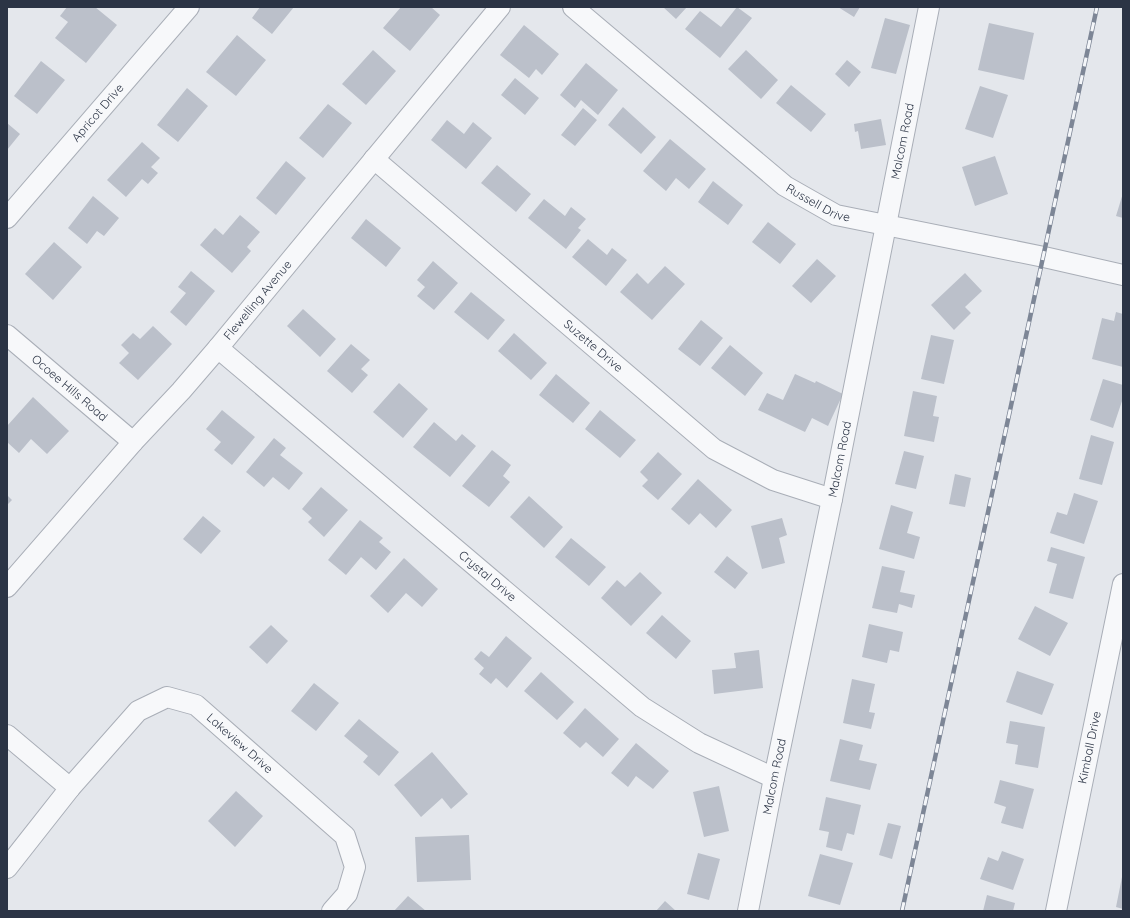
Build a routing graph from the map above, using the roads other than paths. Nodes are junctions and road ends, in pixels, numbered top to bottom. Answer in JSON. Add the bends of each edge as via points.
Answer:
{"nodes":[{"id":1,"x":189,"y":7,"type":"edge"},
{"id":2,"x":500,"y":7,"type":"edge"},
{"id":3,"x":574,"y":7,"type":"edge"},
{"id":4,"x":929,"y":7,"type":"edge"},
{"id":5,"x":374,"y":159,"type":"junction"},
{"id":6,"x":7,"y":218,"type":"edge"},
{"id":7,"x":886,"y":225,"type":"junction"},
{"id":8,"x":1123,"y":275,"type":"edge"},
{"id":9,"x":11,"y":346,"type":"edge"},
{"id":10,"x":218,"y":348,"type":"junction"},
{"id":11,"x":133,"y":442,"type":"junction"},
{"id":12,"x":832,"y":498,"type":"junction"},
{"id":13,"x":1123,"y":584,"type":"edge"},
{"id":14,"x":7,"y":587,"type":"edge"},
{"id":15,"x":7,"y":735,"type":"edge"},
{"id":16,"x":774,"y":778,"type":"junction"},
{"id":17,"x":70,"y":788,"type":"junction"},
{"id":18,"x":7,"y":868,"type":"edge"},
{"id":19,"x":332,"y":911,"type":"edge"},
{"id":20,"x":748,"y":911,"type":"edge"},
{"id":21,"x":1056,"y":911,"type":"edge"}],
"edges":[{"from":1,"to":6,"type":"street","name":"Apricot Drive"},
{"from":2,"to":5,"type":"street","name":"Flewelling Avenue"},
{"from":3,"to":7,"type":"street","name":"Russell Drive","via":[[785,186],[836,214]]},
{"from":4,"to":7,"type":"street","name":"Malcom Road"},
{"from":5,"to":10,"type":"street","name":"Flewelling Avenue"},
{"from":5,"to":12,"type":"street","name":"Suzette Drive","via":[[714,449],[773,480]]},
{"from":7,"to":8,"type":"street","name":"Russell Drive","via":[[1044,256]]},
{"from":7,"to":12,"type":"street","name":"Malcom Road"},
{"from":9,"to":11,"type":"street","name":"Ocoee Hills Road"},
{"from":10,"to":11,"type":"street","name":"Flewelling Avenue"},
{"from":10,"to":16,"type":"street","name":"Crystal Drive","via":[[642,707],[699,743]]},
{"from":11,"to":14,"type":"street","name":"Flewelling Avenue"},
{"from":12,"to":16,"type":"street","name":"Malcom Road"},
{"from":13,"to":21,"type":"street","name":"Kimball Drive"},
{"from":15,"to":17,"type":"street"},
{"from":16,"to":20,"type":"street","name":"Malcom Road"},
{"from":17,"to":18,"type":"street","name":"Lakeview Drive"},
{"from":17,"to":19,"type":"street","name":"Lakeview Drive","via":[[138,711],[167,697],[196,705],[345,836],[355,867],[347,894]]}]}
